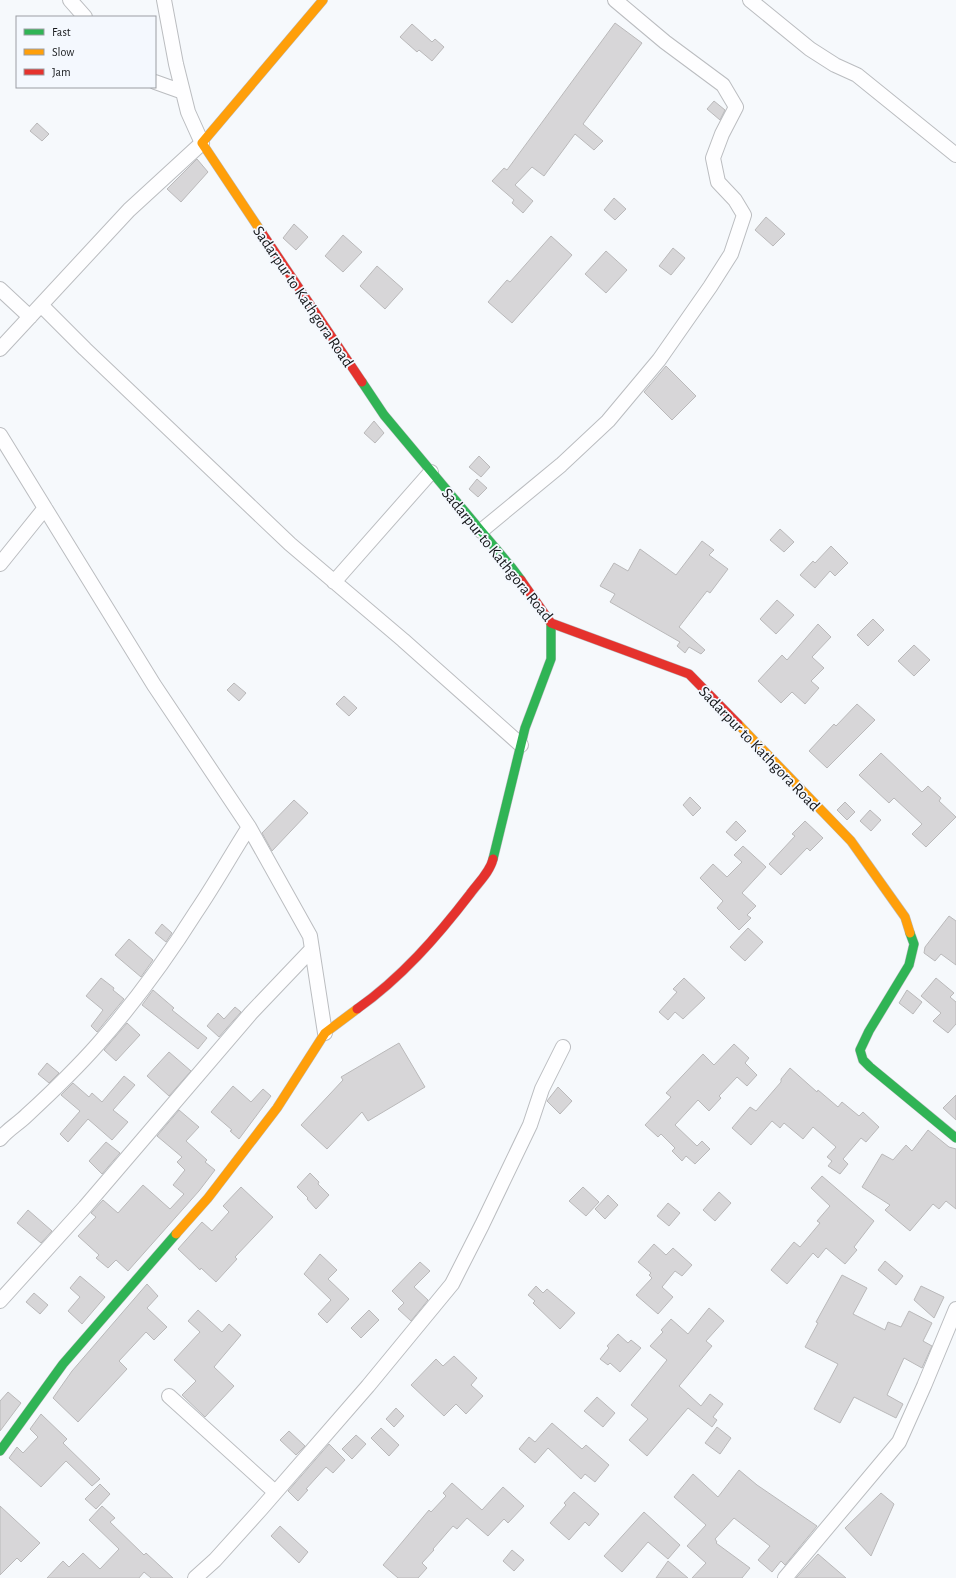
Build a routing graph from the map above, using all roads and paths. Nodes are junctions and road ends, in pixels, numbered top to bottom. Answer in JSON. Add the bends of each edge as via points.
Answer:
{"nodes":[{"id":1,"x":70,"y":0,"type":"edge"},
{"id":2,"x":164,"y":0,"type":"edge"},
{"id":3,"x":322,"y":0,"type":"edge"},
{"id":4,"x":614,"y":0,"type":"edge"},
{"id":5,"x":750,"y":0,"type":"edge"},
{"id":6,"x":84,"y":16,"type":"edge"},
{"id":7,"x":156,"y":82,"type":"edge"},
{"id":8,"x":183,"y":92,"type":"junction"},
{"id":9,"x":202,"y":143,"type":"junction"},
{"id":10,"x":956,"y":155,"type":"edge"},
{"id":11,"x":0,"y":289,"type":"edge"},
{"id":12,"x":41,"y":305,"type":"junction"},
{"id":13,"x":30,"y":317,"type":"junction"},
{"id":14,"x":0,"y":349,"type":"edge"},
{"id":15,"x":0,"y":436,"type":"edge"},
{"id":16,"x":432,"y":472,"type":"junction"},
{"id":17,"x":45,"y":508,"type":"junction"},
{"id":18,"x":481,"y":531,"type":"junction"},
{"id":19,"x":0,"y":564,"type":"edge"},
{"id":20,"x":334,"y":582,"type":"junction"},
{"id":21,"x":551,"y":623,"type":"junction"},
{"id":22,"x":521,"y":745,"type":"junction"},
{"id":23,"x":249,"y":827,"type":"junction"},
{"id":24,"x":312,"y":950,"type":"junction"},
{"id":25,"x":325,"y":1033,"type":"junction"},
{"id":26,"x":563,"y":1047,"type":"dead end"},
{"id":27,"x":956,"y":1138,"type":"edge"},
{"id":28,"x":0,"y":1139,"type":"edge"},
{"id":29,"x":0,"y":1301,"type":"edge"},
{"id":30,"x":956,"y":1309,"type":"edge"},
{"id":31,"x":169,"y":1396,"type":"dead end"},
{"id":32,"x":0,"y":1451,"type":"edge"},
{"id":33,"x":275,"y":1492,"type":"junction"},
{"id":34,"x":195,"y":1578,"type":"edge"},
{"id":35,"x":785,"y":1578,"type":"edge"}],
"edges":[{"from":1,"to":6,"type":"street"},
{"from":2,"to":8,"type":"street"},
{"from":3,"to":9,"type":"street"},
{"from":4,"to":18,"type":"street","via":[[723,85],[736,107],[713,158],[718,182],[735,200],[744,215],[731,254],[710,287],[659,360],[608,422],[561,465]]},
{"from":5,"to":10,"type":"street","via":[[810,49],[857,75]]},
{"from":7,"to":8,"type":"street"},
{"from":8,"to":9,"type":"street","via":[[188,112]]},
{"from":9,"to":12,"type":"street","via":[[129,210]]},
{"from":9,"to":16,"type":"street","name":"Sadarpur to Kathgora Road","via":[[384,415]]},
{"from":11,"to":13,"type":"street"},
{"from":12,"to":13,"type":"street"},
{"from":12,"to":20,"type":"street","via":[[290,544]]},
{"from":13,"to":14,"type":"street"},
{"from":15,"to":17,"type":"street"},
{"from":16,"to":18,"type":"street","name":"Sadarpur to Kathgora Road"},
{"from":16,"to":20,"type":"street"},
{"from":17,"to":19,"type":"street"},
{"from":17,"to":23,"type":"street","via":[[154,685]]},
{"from":18,"to":21,"type":"street","name":"Sadarpur to Kathgora Road","via":[[512,568]]},
{"from":20,"to":22,"type":"street"},
{"from":21,"to":22,"type":"street","via":[[551,659]]},
{"from":21,"to":27,"type":"street","name":"Sadarpur to Kathgora Road","via":[[688,674],[850,841],[905,917],[914,944],[909,965],[860,1050],[863,1060]]},
{"from":22,"to":25,"type":"street","via":[[491,867],[407,968],[373,998]]},
{"from":23,"to":24,"type":"street","via":[[310,936]]},
{"from":23,"to":28,"type":"street","via":[[197,911],[128,1008],[63,1081]]},
{"from":24,"to":25,"type":"street"},
{"from":24,"to":29,"type":"street","via":[[251,1013]]},
{"from":25,"to":32,"type":"street","via":[[277,1108],[208,1198],[62,1364]]},
{"from":26,"to":33,"type":"street","via":[[542,1089],[530,1125],[452,1284],[368,1386]]},
{"from":30,"to":35,"type":"street","via":[[899,1442]]},
{"from":31,"to":33,"type":"street"},
{"from":33,"to":34,"type":"street","via":[[215,1560]]}]}
